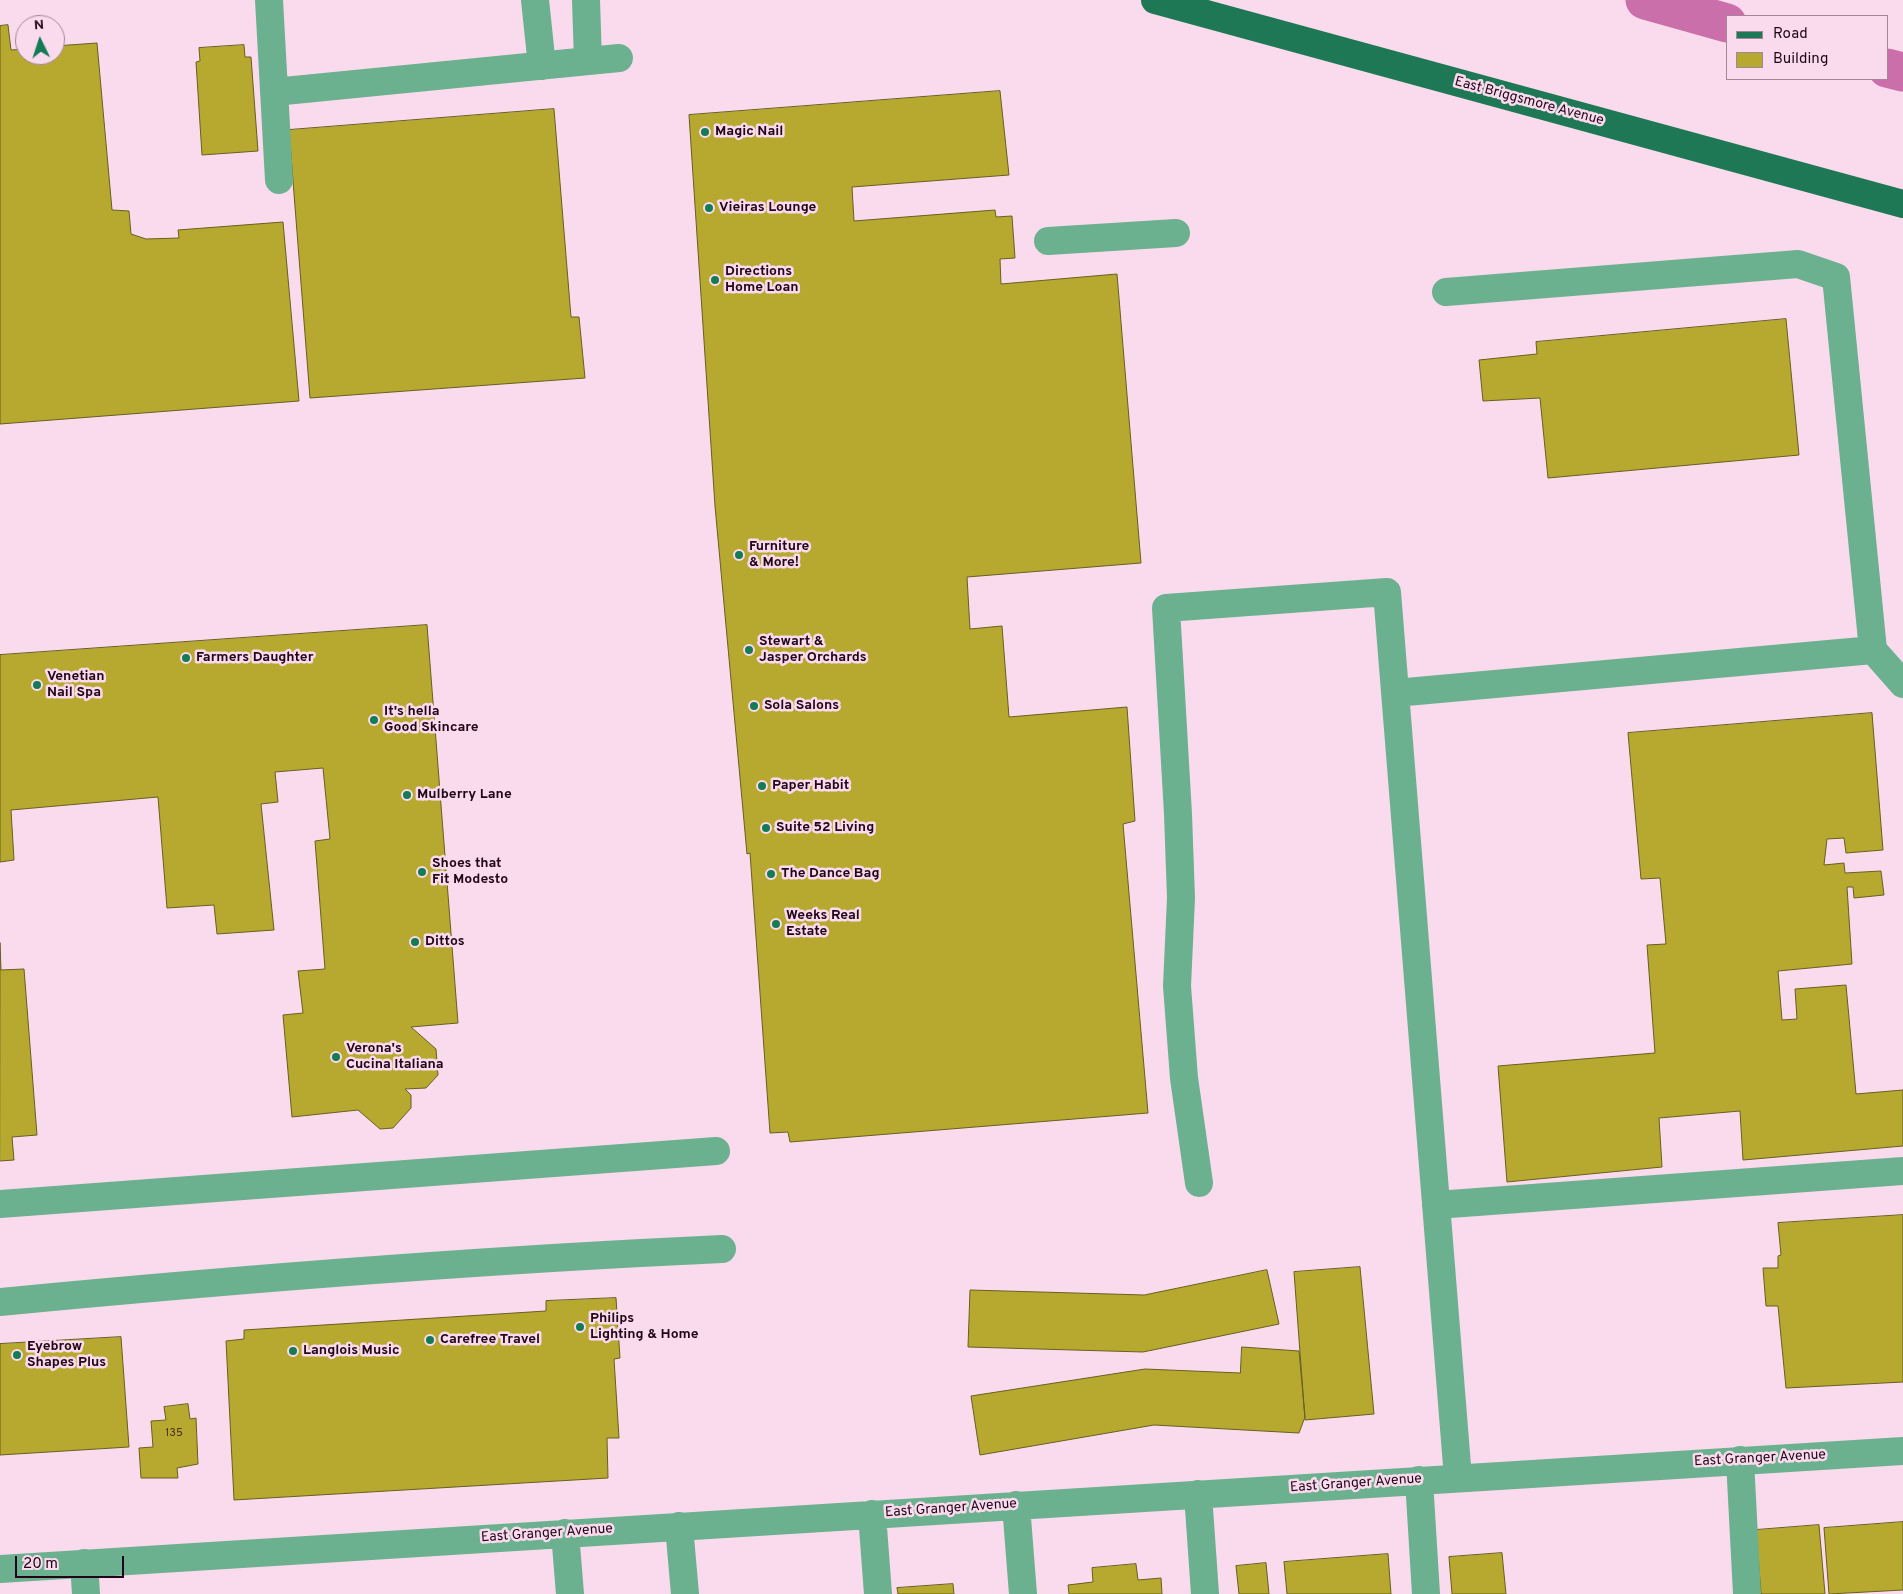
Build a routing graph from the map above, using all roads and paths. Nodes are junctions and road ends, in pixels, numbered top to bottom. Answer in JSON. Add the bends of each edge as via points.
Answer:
{"nodes":[{"id":1,"x":269,"y":0,"type":"edge"},
{"id":2,"x":535,"y":0,"type":"edge"},
{"id":3,"x":586,"y":0,"type":"edge"},
{"id":4,"x":1155,"y":0,"type":"edge"},
{"id":5,"x":619,"y":58,"type":"dead end"},
{"id":6,"x":588,"y":61,"type":"junction"},
{"id":7,"x":542,"y":66,"type":"junction"},
{"id":8,"x":274,"y":92,"type":"junction"},
{"id":9,"x":279,"y":180,"type":"dead end"},
{"id":10,"x":1903,"y":204,"type":"edge"},
{"id":11,"x":1176,"y":233,"type":"dead end"},
{"id":12,"x":1048,"y":241,"type":"dead end"},
{"id":13,"x":1446,"y":292,"type":"dead end"},
{"id":14,"x":1873,"y":650,"type":"junction"},
{"id":15,"x":1903,"y":684,"type":"edge"},
{"id":16,"x":1395,"y":693,"type":"junction"},
{"id":17,"x":716,"y":1151,"type":"dead end"},
{"id":18,"x":1903,"y":1171,"type":"edge"},
{"id":19,"x":1199,"y":1183,"type":"dead end"},
{"id":20,"x":0,"y":1204,"type":"edge"},
{"id":21,"x":1436,"y":1205,"type":"junction"},
{"id":22,"x":722,"y":1249,"type":"dead end"},
{"id":23,"x":0,"y":1302,"type":"edge"},
{"id":24,"x":1903,"y":1451,"type":"edge"},
{"id":25,"x":1740,"y":1460,"type":"junction"},
{"id":26,"x":1458,"y":1478,"type":"junction"},
{"id":27,"x":1419,"y":1480,"type":"junction"},
{"id":28,"x":1198,"y":1494,"type":"junction"},
{"id":29,"x":1016,"y":1505,"type":"junction"},
{"id":30,"x":872,"y":1514,"type":"junction"},
{"id":31,"x":679,"y":1526,"type":"junction"},
{"id":32,"x":565,"y":1533,"type":"junction"},
{"id":33,"x":84,"y":1563,"type":"junction"},
{"id":34,"x":0,"y":1569,"type":"edge"},
{"id":35,"x":86,"y":1594,"type":"edge"},
{"id":36,"x":570,"y":1594,"type":"edge"},
{"id":37,"x":685,"y":1594,"type":"edge"},
{"id":38,"x":878,"y":1594,"type":"edge"},
{"id":39,"x":1023,"y":1594,"type":"edge"},
{"id":40,"x":1205,"y":1594,"type":"edge"},
{"id":41,"x":1426,"y":1594,"type":"edge"},
{"id":42,"x":1747,"y":1594,"type":"edge"}],
"edges":[{"from":1,"to":8,"type":"street"},
{"from":2,"to":7,"type":"street"},
{"from":3,"to":6,"type":"street"},
{"from":4,"to":10,"type":"main road","name":"East Briggsmore Avenue"},
{"from":5,"to":6,"type":"street"},
{"from":6,"to":7,"type":"street"},
{"from":7,"to":8,"type":"street"},
{"from":8,"to":9,"type":"street"},
{"from":11,"to":12,"type":"street"},
{"from":13,"to":14,"type":"street","via":[[1798,264],[1836,278]]},
{"from":14,"to":15,"type":"street"},
{"from":14,"to":16,"type":"street"},
{"from":16,"to":19,"type":"street","via":[[1387,592],[1166,608],[1179,823],[1181,898],[1177,986],[1184,1078]]},
{"from":16,"to":21,"type":"street"},
{"from":17,"to":20,"type":"street"},
{"from":18,"to":21,"type":"street"},
{"from":21,"to":26,"type":"street"},
{"from":22,"to":23,"type":"street","via":[[199,1283]]},
{"from":24,"to":25,"type":"street","name":"East Granger Avenue"},
{"from":25,"to":26,"type":"street","name":"East Granger Avenue"},
{"from":25,"to":42,"type":"street"},
{"from":26,"to":27,"type":"street","name":"East Granger Avenue"},
{"from":27,"to":28,"type":"street","name":"East Granger Avenue"},
{"from":27,"to":41,"type":"street"},
{"from":28,"to":29,"type":"street","name":"East Granger Avenue"},
{"from":28,"to":40,"type":"street"},
{"from":29,"to":30,"type":"street","name":"East Granger Avenue"},
{"from":29,"to":39,"type":"street"},
{"from":30,"to":31,"type":"street","name":"East Granger Avenue"},
{"from":30,"to":38,"type":"street"},
{"from":31,"to":32,"type":"street","name":"East Granger Avenue"},
{"from":31,"to":37,"type":"street"},
{"from":32,"to":33,"type":"street","name":"East Granger Avenue"},
{"from":32,"to":36,"type":"street"},
{"from":33,"to":34,"type":"street","name":"East Granger Avenue"},
{"from":33,"to":35,"type":"street"}]}
